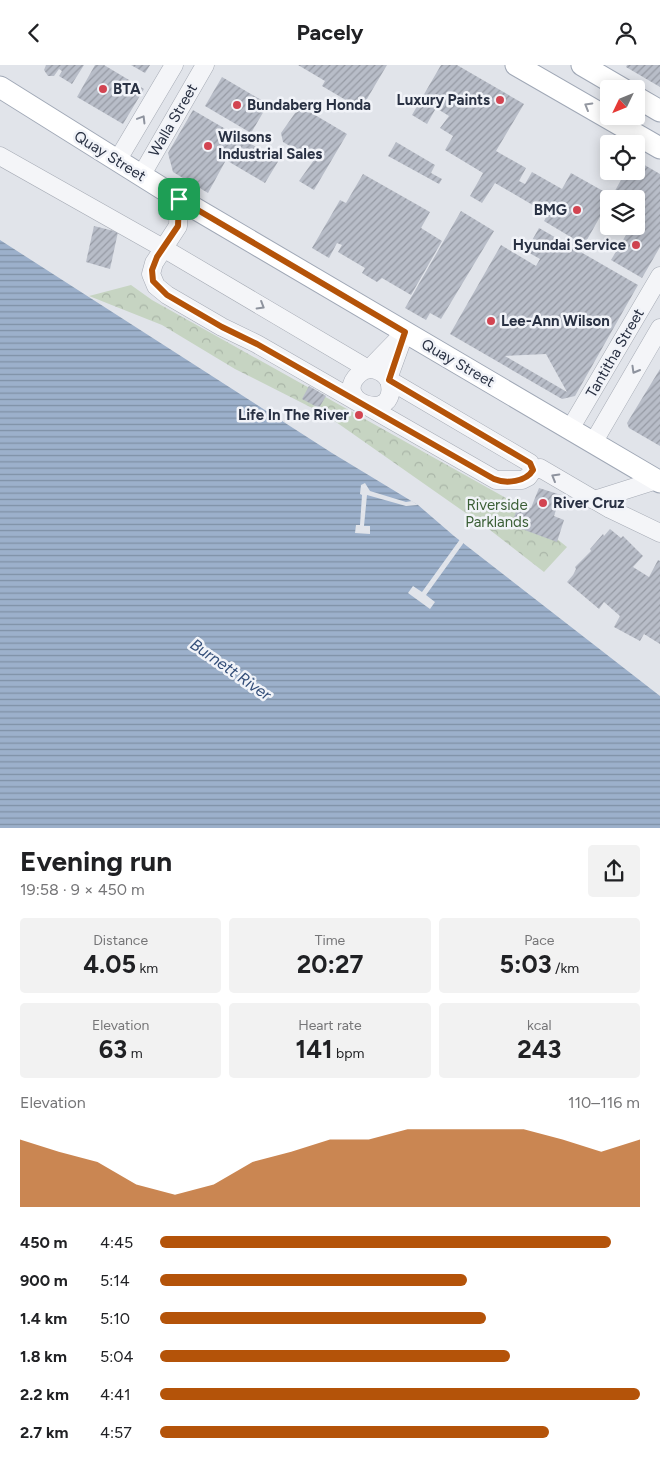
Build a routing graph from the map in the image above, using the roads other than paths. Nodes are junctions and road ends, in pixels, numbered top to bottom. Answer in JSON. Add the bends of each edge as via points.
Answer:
{"nodes":[{"id":1,"x":174,"y":65,"type":"edge"},
{"id":2,"x":205,"y":65,"type":"edge"},
{"id":3,"x":516,"y":65,"type":"edge"},
{"id":4,"x":582,"y":65,"type":"edge"},
{"id":5,"x":607,"y":80,"type":"edge"},
{"id":6,"x":0,"y":87,"type":"edge"},
{"id":7,"x":645,"y":102,"type":"edge"},
{"id":8,"x":660,"y":111,"type":"edge"},
{"id":9,"x":660,"y":148,"type":"edge"},
{"id":10,"x":0,"y":156,"type":"edge"},
{"id":11,"x":117,"y":161,"type":"junction"},
{"id":12,"x":141,"y":176,"type":"junction"},
{"id":13,"x":179,"y":199,"type":"junction"},
{"id":14,"x":163,"y":248,"type":"junction"},
{"id":15,"x":658,"y":286,"type":"edge"},
{"id":16,"x":660,"y":328,"type":"edge"},
{"id":17,"x":405,"y":332,"type":"junction"},
{"id":18,"x":368,"y":369,"type":"junction"},
{"id":19,"x":388,"y":379,"type":"junction"},
{"id":20,"x":364,"y":405,"type":"junction"},
{"id":21,"x":570,"y":429,"type":"junction"},
{"id":22,"x":593,"y":443,"type":"junction"},
{"id":23,"x":533,"y":470,"type":"junction"},
{"id":24,"x":658,"y":481,"type":"edge"},
{"id":25,"x":594,"y":500,"type":"junction"},
{"id":26,"x":660,"y":533,"type":"edge"}],
"edges":[{"from":11,"to":1,"type":"street","name":"Walla Street","one_way":true},
{"from":2,"to":12,"type":"street","name":"Walla Street"},
{"from":9,"to":3,"type":"main road","one_way":true},
{"from":4,"to":5,"type":"main road"},
{"from":6,"to":11,"type":"main road","name":"Quay Street"},
{"from":7,"to":8,"type":"main road"},
{"from":10,"to":14,"type":"street"},
{"from":11,"to":12,"type":"main road","name":"Quay Street"},
{"from":12,"to":13,"type":"main road","name":"Quay Street"},
{"from":13,"to":14,"type":"street","via":[[178,226]]},
{"from":13,"to":17,"type":"main road","name":"Quay Street"},
{"from":14,"to":18,"type":"street","one_way":true},
{"from":14,"to":20,"type":"street","via":[[151,274],[162,292]]},
{"from":15,"to":21,"type":"street","name":"Tantitha Street"},
{"from":16,"to":22,"type":"street","name":"Tantitha Street","one_way":true},
{"from":17,"to":18,"type":"street"},
{"from":17,"to":19,"type":"street"},
{"from":17,"to":21,"type":"main road","name":"Quay Street"},
{"from":18,"to":19,"type":"street","via":[[380,371]]},
{"from":18,"to":20,"type":"street","via":[[357,376],[352,388]]},
{"from":19,"to":20,"type":"street","via":[[388,398],[379,405]]},
{"from":19,"to":23,"type":"street","via":[[530,463]]},
{"from":20,"to":23,"type":"street","via":[[496,480],[522,479]]},
{"from":21,"to":22,"type":"main road","name":"Quay Street"},
{"from":22,"to":24,"type":"main road","name":"Quay Street"},
{"from":25,"to":23,"type":"street","one_way":true,"via":[[540,468]]},
{"from":24,"to":25,"type":"street"},
{"from":25,"to":26,"type":"street"}]}
